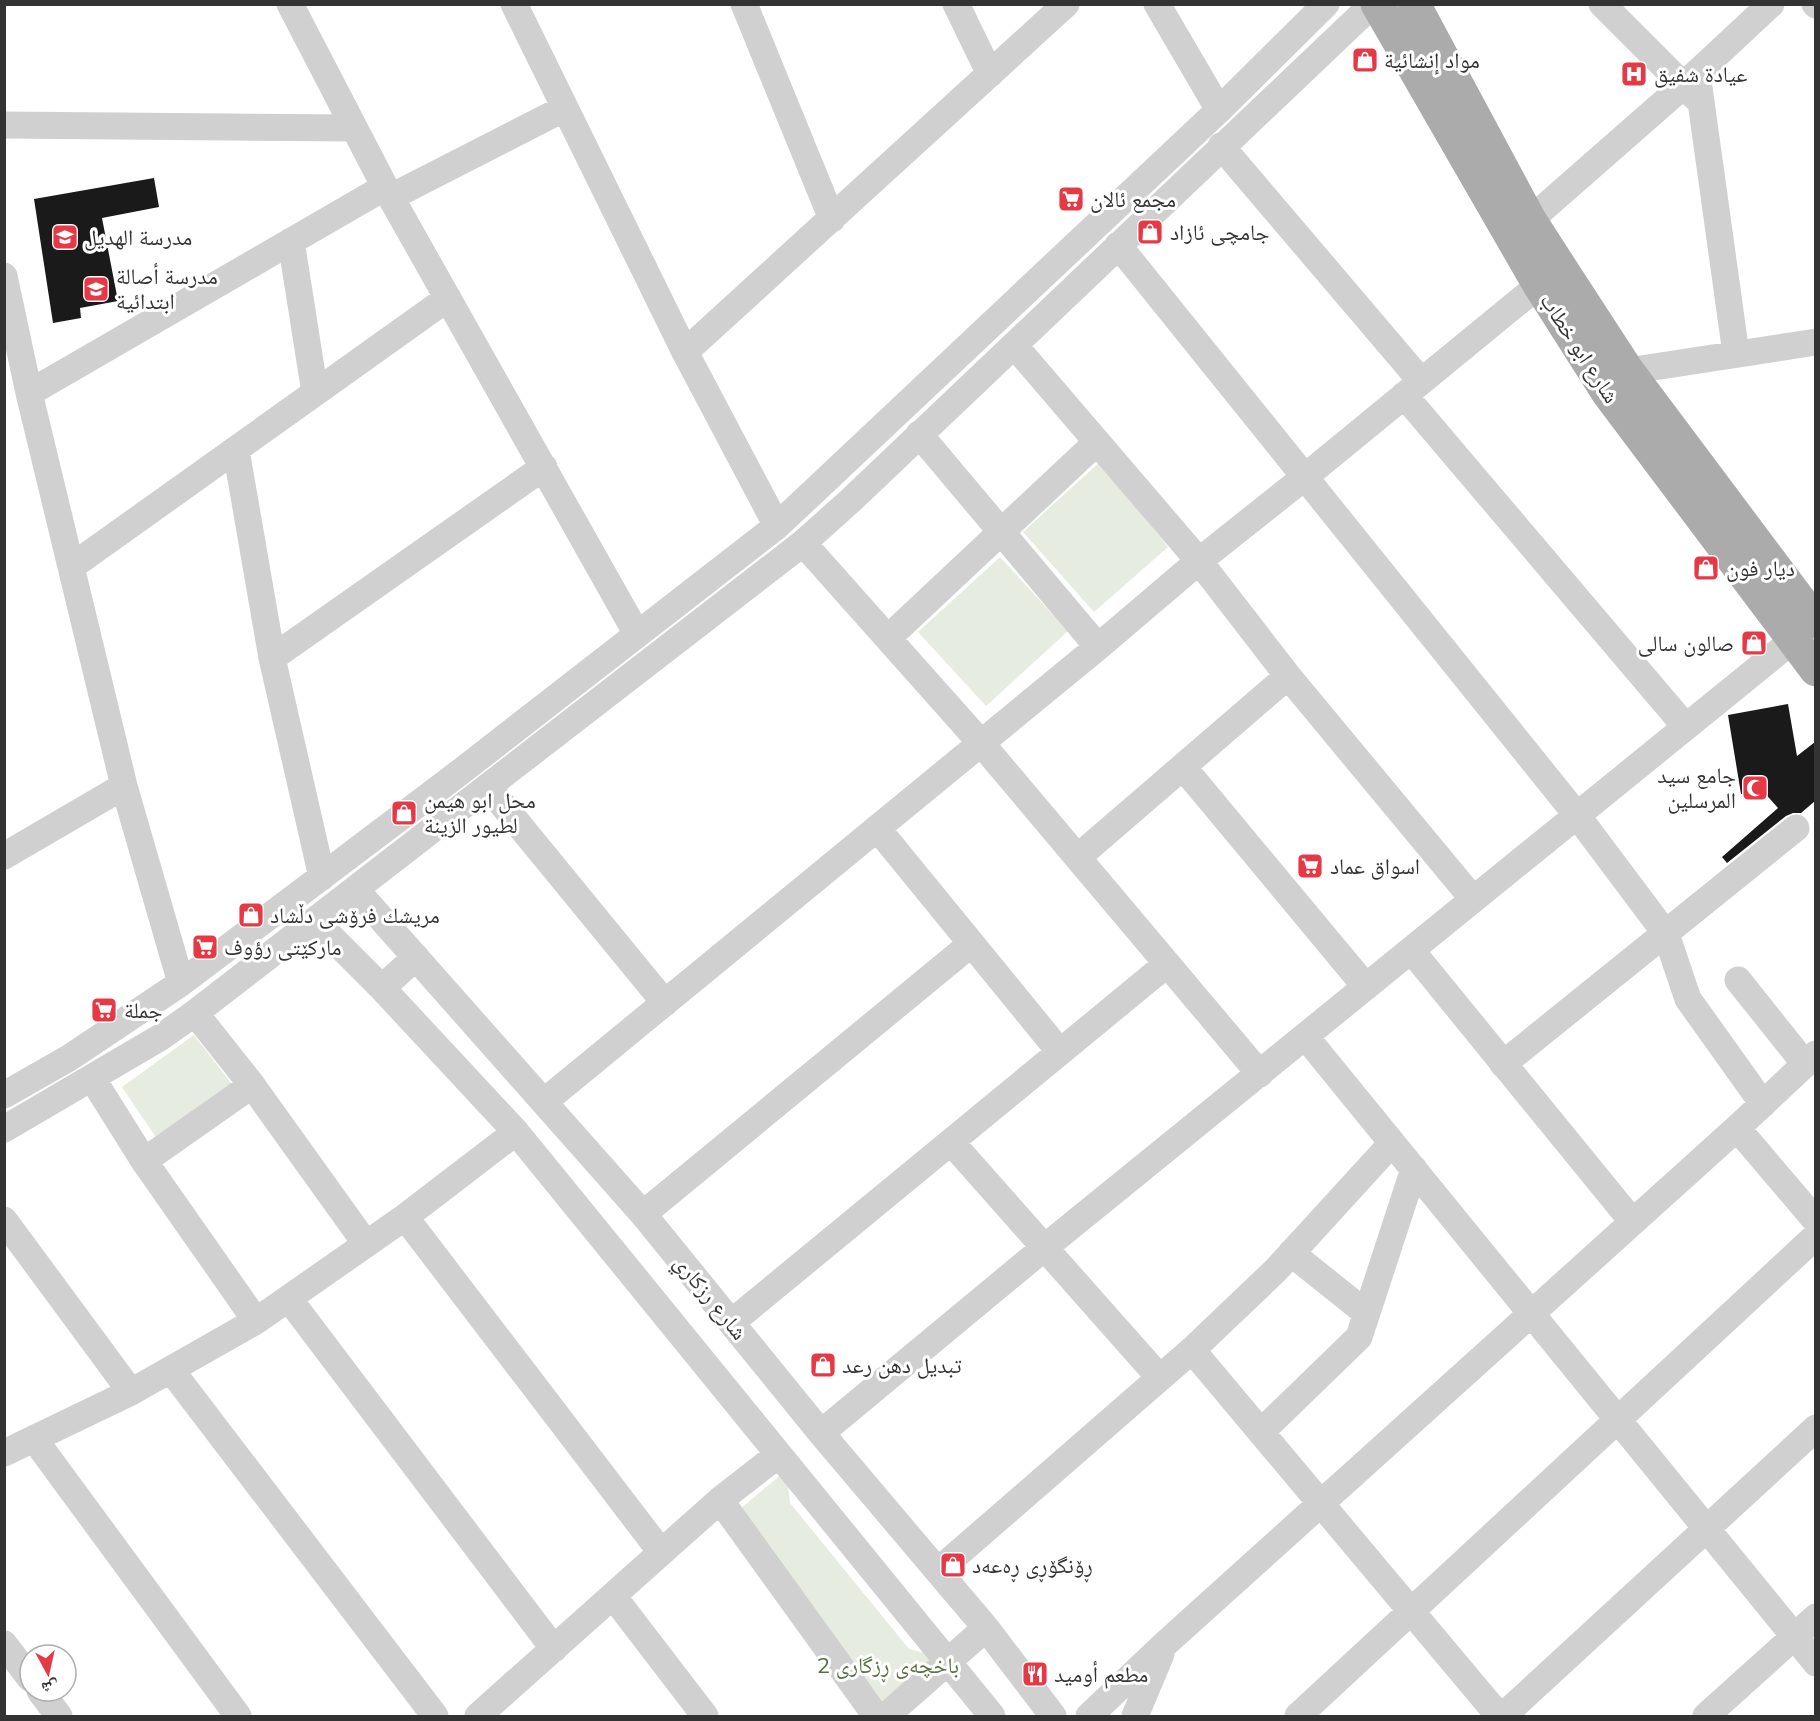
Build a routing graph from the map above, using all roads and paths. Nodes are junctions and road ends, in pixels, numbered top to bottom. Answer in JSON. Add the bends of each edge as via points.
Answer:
{"nodes":[{"id":1,"x":290,"y":4,"type":"edge"},
{"id":2,"x":514,"y":4,"type":"edge"},
{"id":3,"x":744,"y":4,"type":"edge"},
{"id":4,"x":956,"y":4,"type":"edge"},
{"id":5,"x":1066,"y":4,"type":"edge"},
{"id":6,"x":1157,"y":4,"type":"edge"},
{"id":7,"x":1326,"y":4,"type":"edge"},
{"id":8,"x":1375,"y":4,"type":"edge"},
{"id":9,"x":1414,"y":4,"type":"edge"},
{"id":10,"x":1602,"y":4,"type":"edge"},
{"id":11,"x":1771,"y":4,"type":"edge"},
{"id":12,"x":990,"y":74,"type":"junction"},
{"id":13,"x":1694,"y":88,"type":"junction"},
{"id":14,"x":565,"y":108,"type":"junction"},
{"id":15,"x":1219,"y":110,"type":"junction"},
{"id":16,"x":4,"y":125,"type":"edge"},
{"id":17,"x":354,"y":128,"type":"junction"},
{"id":18,"x":1221,"y":146,"type":"junction"},
{"id":19,"x":388,"y":192,"type":"junction"},
{"id":20,"x":832,"y":219,"type":"junction"},
{"id":21,"x":1530,"y":220,"type":"junction"},
{"id":22,"x":291,"y":241,"type":"junction"},
{"id":23,"x":1118,"y":244,"type":"junction"},
{"id":24,"x":4,"y":276,"type":"edge"},
{"id":25,"x":1539,"y":285,"type":"junction"},
{"id":26,"x":448,"y":298,"type":"junction"},
{"id":27,"x":1815,"y":342,"type":"edge"},
{"id":28,"x":1014,"y":345,"type":"junction"},
{"id":29,"x":685,"y":352,"type":"junction"},
{"id":30,"x":1736,"y":354,"type":"junction"},
{"id":31,"x":1628,"y":371,"type":"junction"},
{"id":32,"x":1413,"y":388,"type":"junction"},
{"id":33,"x":29,"y":393,"type":"junction"},
{"id":34,"x":315,"y":393,"type":"junction"},
{"id":35,"x":919,"y":434,"type":"junction"},
{"id":36,"x":1097,"y":442,"type":"junction"},
{"id":37,"x":236,"y":450,"type":"junction"},
{"id":38,"x":544,"y":467,"type":"junction"},
{"id":39,"x":1306,"y":476,"type":"junction"},
{"id":40,"x":777,"y":526,"type":"junction"},
{"id":41,"x":1002,"y":532,"type":"junction"},
{"id":42,"x":803,"y":543,"type":"junction"},
{"id":43,"x":1199,"y":561,"type":"junction"},
{"id":44,"x":71,"y":567,"type":"junction"},
{"id":45,"x":705,"y":583,"type":"junction"},
{"id":46,"x":723,"y":607,"type":"junction"},
{"id":47,"x":1804,"y":631,"type":"edge"},
{"id":48,"x":637,"y":634,"type":"junction"},
{"id":49,"x":888,"y":638,"type":"junction"},
{"id":50,"x":1098,"y":646,"type":"junction"},
{"id":51,"x":272,"y":658,"type":"junction"},
{"id":52,"x":1815,"y":670,"type":"edge"},
{"id":53,"x":1288,"y":676,"type":"junction"},
{"id":54,"x":1685,"y":726,"type":"junction"},
{"id":55,"x":981,"y":743,"type":"junction"},
{"id":56,"x":1183,"y":767,"type":"junction"},
{"id":57,"x":124,"y":786,"type":"junction"},
{"id":58,"x":488,"y":787,"type":"junction"},
{"id":59,"x":1576,"y":814,"type":"junction"},
{"id":60,"x":877,"y":828,"type":"junction"},
{"id":61,"x":1796,"y":828,"type":"dead end"},
{"id":62,"x":4,"y":856,"type":"edge"},
{"id":63,"x":1077,"y":857,"type":"junction"},
{"id":64,"x":322,"y":877,"type":"junction"},
{"id":65,"x":356,"y":890,"type":"junction"},
{"id":66,"x":1473,"y":899,"type":"junction"},
{"id":67,"x":315,"y":921,"type":"junction"},
{"id":68,"x":1666,"y":934,"type":"junction"},
{"id":69,"x":971,"y":944,"type":"junction"},
{"id":70,"x":1411,"y":950,"type":"junction"},
{"id":71,"x":416,"y":957,"type":"junction"},
{"id":72,"x":1167,"y":964,"type":"junction"},
{"id":73,"x":1738,"y":980,"type":"dead end"},
{"id":74,"x":181,"y":983,"type":"junction"},
{"id":75,"x":1366,"y":987,"type":"junction"},
{"id":76,"x":382,"y":988,"type":"junction"},
{"id":77,"x":665,"y":1003,"type":"junction"},
{"id":78,"x":195,"y":1014,"type":"junction"},
{"id":79,"x":124,"y":1021,"type":"junction"},
{"id":80,"x":1305,"y":1036,"type":"junction"},
{"id":81,"x":142,"y":1048,"type":"junction"},
{"id":82,"x":1060,"y":1052,"type":"junction"},
{"id":83,"x":1810,"y":1059,"type":"edge"},
{"id":84,"x":1503,"y":1064,"type":"junction"},
{"id":85,"x":1260,"y":1074,"type":"junction"},
{"id":86,"x":92,"y":1078,"type":"junction"},
{"id":87,"x":252,"y":1085,"type":"junction"},
{"id":88,"x":4,"y":1095,"type":"edge"},
{"id":89,"x":545,"y":1101,"type":"junction"},
{"id":90,"x":1763,"y":1104,"type":"junction"},
{"id":91,"x":1737,"y":1128,"type":"junction"},
{"id":92,"x":4,"y":1129,"type":"edge"},
{"id":93,"x":516,"y":1132,"type":"junction"},
{"id":94,"x":951,"y":1142,"type":"junction"},
{"id":95,"x":1392,"y":1143,"type":"junction"},
{"id":96,"x":144,"y":1161,"type":"junction"},
{"id":97,"x":1414,"y":1169,"type":"junction"},
{"id":98,"x":643,"y":1214,"type":"junction"},
{"id":99,"x":405,"y":1217,"type":"junction"},
{"id":100,"x":4,"y":1220,"type":"edge"},
{"id":101,"x":1632,"y":1221,"type":"junction"},
{"id":102,"x":1815,"y":1221,"type":"edge"},
{"id":103,"x":1815,"y":1236,"type":"edge"},
{"id":104,"x":366,"y":1244,"type":"junction"},
{"id":105,"x":1044,"y":1248,"type":"junction"},
{"id":106,"x":1291,"y":1253,"type":"junction"},
{"id":107,"x":289,"y":1299,"type":"junction"},
{"id":108,"x":1366,"y":1312,"type":"junction"},
{"id":109,"x":1531,"y":1313,"type":"junction"},
{"id":110,"x":256,"y":1321,"type":"junction"},
{"id":111,"x":732,"y":1322,"type":"junction"},
{"id":112,"x":1192,"y":1350,"type":"junction"},
{"id":113,"x":171,"y":1370,"type":"junction"},
{"id":114,"x":1160,"y":1378,"type":"junction"},
{"id":115,"x":131,"y":1392,"type":"junction"},
{"id":116,"x":1618,"y":1420,"type":"junction"},
{"id":117,"x":1815,"y":1428,"type":"edge"},
{"id":118,"x":1261,"y":1432,"type":"junction"},
{"id":119,"x":821,"y":1433,"type":"junction"},
{"id":120,"x":35,"y":1440,"type":"junction"},
{"id":121,"x":4,"y":1453,"type":"edge"},
{"id":122,"x":778,"y":1455,"type":"junction"},
{"id":123,"x":720,"y":1500,"type":"junction"},
{"id":124,"x":1321,"y":1504,"type":"junction"},
{"id":125,"x":1707,"y":1530,"type":"junction"},
{"id":126,"x":662,"y":1552,"type":"junction"},
{"id":127,"x":939,"y":1570,"type":"junction"},
{"id":128,"x":613,"y":1596,"type":"junction"},
{"id":129,"x":1410,"y":1611,"type":"junction"},
{"id":130,"x":1815,"y":1617,"type":"edge"},
{"id":131,"x":986,"y":1628,"type":"junction"},
{"id":132,"x":1794,"y":1637,"type":"junction"},
{"id":133,"x":4,"y":1644,"type":"edge"},
{"id":134,"x":1165,"y":1644,"type":"junction"},
{"id":135,"x":554,"y":1649,"type":"junction"},
{"id":136,"x":948,"y":1660,"type":"junction"},
{"id":137,"x":18,"y":1662,"type":"edge"},
{"id":138,"x":1815,"y":1663,"type":"edge"},
{"id":139,"x":49,"y":1703,"type":"edge"},
{"id":140,"x":696,"y":1713,"type":"edge"},
{"id":141,"x":59,"y":1716,"type":"edge"},
{"id":142,"x":238,"y":1716,"type":"edge"},
{"id":143,"x":435,"y":1716,"type":"edge"},
{"id":144,"x":478,"y":1716,"type":"edge"},
{"id":145,"x":876,"y":1716,"type":"edge"},
{"id":146,"x":886,"y":1716,"type":"edge"},
{"id":147,"x":992,"y":1716,"type":"edge"},
{"id":148,"x":1053,"y":1716,"type":"edge"},
{"id":149,"x":1089,"y":1716,"type":"edge"},
{"id":150,"x":1136,"y":1716,"type":"edge"},
{"id":151,"x":1298,"y":1716,"type":"edge"},
{"id":152,"x":1501,"y":1716,"type":"edge"},
{"id":153,"x":1706,"y":1716,"type":"edge"}],
"edges":[{"from":1,"to":17,"type":"street"},
{"from":2,"to":14,"type":"street"},
{"from":3,"to":20,"type":"street"},
{"from":4,"to":12,"type":"street"},
{"from":5,"to":12,"type":"street"},
{"from":6,"to":15,"type":"street"},
{"from":7,"to":15,"type":"street"},
{"from":8,"to":18,"type":"street"},
{"from":8,"to":25,"type":"main road","name":"شارع ابو خطاب"},
{"from":9,"to":21,"type":"main road","name":"شارع ابو خطاب"},
{"from":10,"to":13,"type":"street"},
{"from":11,"to":13,"type":"street"},
{"from":12,"to":20,"type":"street"},
{"from":13,"to":21,"type":"street"},
{"from":13,"to":30,"type":"street"},
{"from":14,"to":19,"type":"street"},
{"from":14,"to":29,"type":"street"},
{"from":15,"to":40,"type":"street"},
{"from":16,"to":17,"type":"street"},
{"from":17,"to":19,"type":"street"},
{"from":18,"to":23,"type":"street"},
{"from":18,"to":32,"type":"street"},
{"from":19,"to":22,"type":"street"},
{"from":19,"to":26,"type":"street"},
{"from":20,"to":29,"type":"street"},
{"from":21,"to":31,"type":"main road","name":"شارع ابو خطاب"},
{"from":22,"to":33,"type":"street"},
{"from":22,"to":34,"type":"street"},
{"from":23,"to":28,"type":"street"},
{"from":23,"to":39,"type":"street"},
{"from":24,"to":33,"type":"street"},
{"from":25,"to":32,"type":"street"},
{"from":25,"to":47,"type":"main road","name":"شارع ابو خطاب","via":[[1607,392]]},
{"from":26,"to":34,"type":"street"},
{"from":26,"to":38,"type":"street"},
{"from":27,"to":30,"type":"street"},
{"from":28,"to":35,"type":"street"},
{"from":28,"to":36,"type":"street"},
{"from":29,"to":40,"type":"street"},
{"from":30,"to":31,"type":"street"},
{"from":31,"to":47,"type":"main road","name":"شارع ابو خطاب"},
{"from":32,"to":39,"type":"street"},
{"from":32,"to":54,"type":"street"},
{"from":33,"to":44,"type":"street"},
{"from":34,"to":37,"type":"street"},
{"from":35,"to":41,"type":"street"},
{"from":35,"to":42,"type":"street"},
{"from":36,"to":41,"type":"street"},
{"from":36,"to":43,"type":"street"},
{"from":37,"to":44,"type":"street"},
{"from":37,"to":51,"type":"street"},
{"from":38,"to":48,"type":"street"},
{"from":38,"to":51,"type":"street"},
{"from":39,"to":43,"type":"street"},
{"from":39,"to":59,"type":"street"},
{"from":40,"to":45,"type":"street"},
{"from":41,"to":49,"type":"street"},
{"from":41,"to":50,"type":"street"},
{"from":42,"to":46,"type":"street"},
{"from":42,"to":49,"type":"street"},
{"from":43,"to":50,"type":"street"},
{"from":43,"to":53,"type":"street"},
{"from":44,"to":57,"type":"street"},
{"from":45,"to":46,"type":"street"},
{"from":45,"to":48,"type":"street"},
{"from":46,"to":58,"type":"street"},
{"from":47,"to":52,"type":"main road","name":"شارع ابو خطاب"},
{"from":47,"to":54,"type":"street"},
{"from":48,"to":64,"type":"street"},
{"from":49,"to":55,"type":"street"},
{"from":50,"to":55,"type":"street"},
{"from":51,"to":64,"type":"street"},
{"from":53,"to":56,"type":"street"},
{"from":53,"to":66,"type":"street"},
{"from":54,"to":59,"type":"street"},
{"from":55,"to":60,"type":"street"},
{"from":55,"to":63,"type":"street"},
{"from":56,"to":63,"type":"street"},
{"from":56,"to":75,"type":"street"},
{"from":57,"to":62,"type":"street"},
{"from":57,"to":74,"type":"street"},
{"from":58,"to":65,"type":"street"},
{"from":58,"to":77,"type":"street"},
{"from":59,"to":66,"type":"street"},
{"from":59,"to":68,"type":"street"},
{"from":60,"to":69,"type":"street"},
{"from":60,"to":77,"type":"street"},
{"from":61,"to":68,"type":"street"},
{"from":63,"to":72,"type":"street"},
{"from":64,"to":74,"type":"street"},
{"from":65,"to":67,"type":"street"},
{"from":65,"to":71,"type":"street","name":"شارع رزكاري"},
{"from":66,"to":70,"type":"street"},
{"from":67,"to":76,"type":"street"},
{"from":67,"to":78,"type":"street"},
{"from":68,"to":84,"type":"street"},
{"from":68,"to":90,"type":"street","via":[[1688,999]]},
{"from":69,"to":82,"type":"street"},
{"from":69,"to":98,"type":"street"},
{"from":70,"to":75,"type":"street"},
{"from":70,"to":84,"type":"street"},
{"from":71,"to":76,"type":"street"},
{"from":71,"to":89,"type":"street","name":"شارع رزكاري"},
{"from":72,"to":82,"type":"street"},
{"from":72,"to":85,"type":"street"},
{"from":73,"to":83,"type":"street"},
{"from":74,"to":79,"type":"street"},
{"from":75,"to":80,"type":"street"},
{"from":76,"to":93,"type":"street"},
{"from":77,"to":89,"type":"street"},
{"from":78,"to":81,"type":"street"},
{"from":78,"to":87,"type":"street"},
{"from":79,"to":81,"type":"street"},
{"from":79,"to":88,"type":"street"},
{"from":80,"to":85,"type":"street"},
{"from":80,"to":95,"type":"street"},
{"from":81,"to":86,"type":"street"},
{"from":82,"to":94,"type":"street"},
{"from":83,"to":90,"type":"street"},
{"from":84,"to":101,"type":"street"},
{"from":85,"to":105,"type":"street"},
{"from":86,"to":92,"type":"street"},
{"from":86,"to":96,"type":"street"},
{"from":87,"to":96,"type":"street"},
{"from":87,"to":104,"type":"street"},
{"from":89,"to":98,"type":"street","name":"شارع رزكاري"},
{"from":90,"to":91,"type":"street"},
{"from":91,"to":101,"type":"street"},
{"from":91,"to":102,"type":"street"},
{"from":93,"to":99,"type":"street"},
{"from":93,"to":122,"type":"street"},
{"from":94,"to":105,"type":"street"},
{"from":94,"to":111,"type":"street"},
{"from":95,"to":97,"type":"street"},
{"from":95,"to":106,"type":"street"},
{"from":96,"to":110,"type":"street"},
{"from":97,"to":108,"type":"street"},
{"from":97,"to":109,"type":"street"},
{"from":98,"to":111,"type":"street","name":"شارع رزكاري"},
{"from":99,"to":104,"type":"street"},
{"from":99,"to":126,"type":"street"},
{"from":100,"to":115,"type":"street"},
{"from":101,"to":109,"type":"street"},
{"from":103,"to":116,"type":"street"},
{"from":104,"to":107,"type":"street"},
{"from":105,"to":114,"type":"street"},
{"from":105,"to":119,"type":"street"},
{"from":106,"to":108,"type":"street"},
{"from":106,"to":112,"type":"street"},
{"from":107,"to":110,"type":"street"},
{"from":107,"to":135,"type":"street"},
{"from":108,"to":118,"type":"street","via":[[1359,1337]]},
{"from":109,"to":116,"type":"street"},
{"from":109,"to":124,"type":"street"},
{"from":110,"to":113,"type":"street"},
{"from":111,"to":119,"type":"street","name":"شارع رزكاري"},
{"from":112,"to":114,"type":"street"},
{"from":112,"to":118,"type":"street"},
{"from":113,"to":115,"type":"street"},
{"from":113,"to":143,"type":"street"},
{"from":114,"to":127,"type":"street"},
{"from":115,"to":120,"type":"street"},
{"from":116,"to":125,"type":"street"},
{"from":116,"to":129,"type":"street"},
{"from":117,"to":125,"type":"street"},
{"from":118,"to":124,"type":"street"},
{"from":119,"to":127,"type":"street","name":"شارع رزكاري"},
{"from":120,"to":121,"type":"street"},
{"from":120,"to":142,"type":"street"},
{"from":122,"to":123,"type":"street"},
{"from":122,"to":136,"type":"street"},
{"from":123,"to":126,"type":"street"},
{"from":123,"to":145,"type":"street"},
{"from":124,"to":129,"type":"street"},
{"from":124,"to":134,"type":"street"},
{"from":125,"to":132,"type":"street"},
{"from":125,"to":152,"type":"street"},
{"from":126,"to":128,"type":"street"},
{"from":127,"to":131,"type":"street","name":"شارع رزكاري"},
{"from":128,"to":135,"type":"street"},
{"from":128,"to":140,"type":"street"},
{"from":129,"to":151,"type":"street"},
{"from":129,"to":152,"type":"street"},
{"from":130,"to":132,"type":"street"},
{"from":131,"to":136,"type":"street"},
{"from":131,"to":148,"type":"street","name":"شارع رزكاري"},
{"from":132,"to":138,"type":"street"},
{"from":132,"to":153,"type":"street"},
{"from":133,"to":137,"type":"street"},
{"from":134,"to":149,"type":"street"},
{"from":134,"to":150,"type":"street"},
{"from":135,"to":144,"type":"street"},
{"from":136,"to":146,"type":"street"},
{"from":136,"to":147,"type":"street"},
{"from":139,"to":141,"type":"street"}]}
